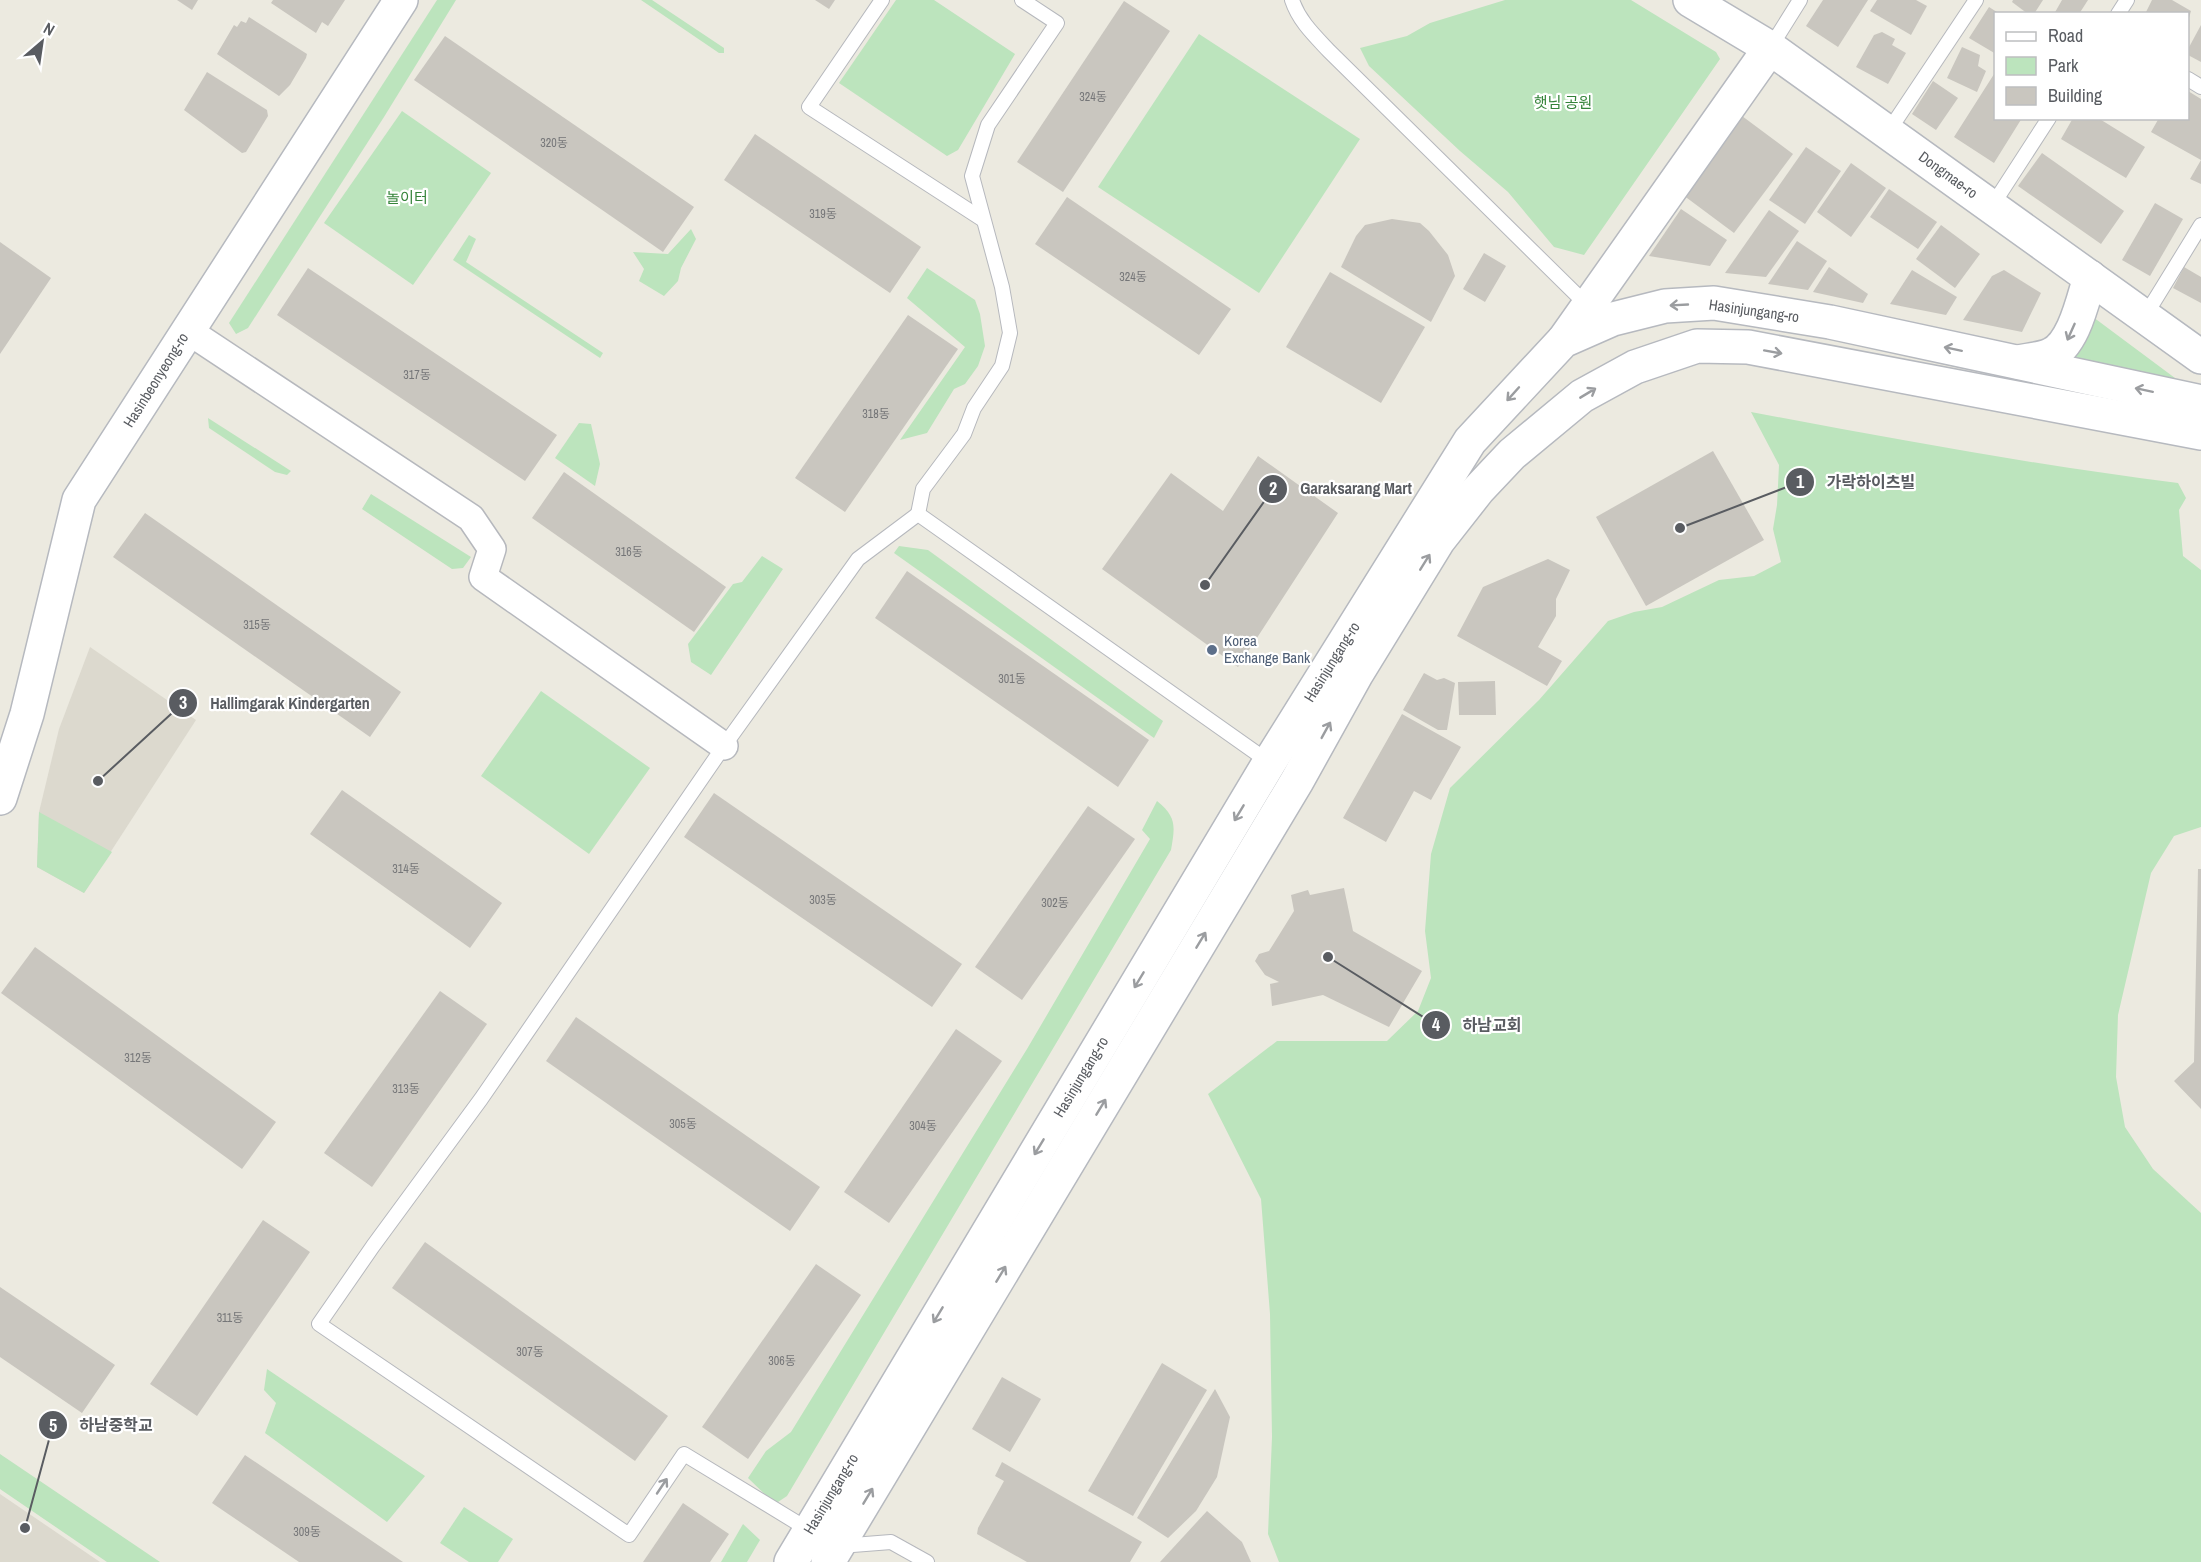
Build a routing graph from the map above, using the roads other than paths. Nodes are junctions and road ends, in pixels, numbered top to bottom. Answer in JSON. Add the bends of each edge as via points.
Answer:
{"nodes":[{"id":1,"x":401,"y":0,"type":"edge"},
{"id":2,"x":882,"y":0,"type":"edge"},
{"id":3,"x":1022,"y":0,"type":"edge"},
{"id":4,"x":1292,"y":0,"type":"edge"},
{"id":5,"x":1689,"y":0,"type":"edge"},
{"id":6,"x":1800,"y":0,"type":"edge"},
{"id":7,"x":1976,"y":0,"type":"edge"},
{"id":8,"x":1770,"y":48,"type":"junction"},
{"id":9,"x":2048,"y":120,"type":"edge"},
{"id":10,"x":1888,"y":132,"type":"junction"},
{"id":11,"x":1992,"y":206,"type":"junction"},
{"id":12,"x":982,"y":219,"type":"junction"},
{"id":13,"x":2201,"y":225,"type":"edge"},
{"id":14,"x":2090,"y":277,"type":"junction"},
{"id":15,"x":1588,"y":306,"type":"junction"},
{"id":16,"x":2145,"y":316,"type":"junction"},
{"id":17,"x":187,"y":330,"type":"junction"},
{"id":18,"x":1563,"y":341,"type":"junction"},
{"id":19,"x":2201,"y":357,"type":"edge"},
{"id":20,"x":2016,"y":362,"type":"junction"},
{"id":21,"x":2201,"y":402,"type":"edge"},
{"id":22,"x":2201,"y":433,"type":"edge"},
{"id":23,"x":918,"y":514,"type":"junction"},
{"id":24,"x":724,"y":746,"type":"junction"},
{"id":25,"x":1269,"y":763,"type":"junction"},
{"id":26,"x":1298,"y":781,"type":"junction"},
{"id":27,"x":0,"y":798,"type":"edge"},
{"id":28,"x":809,"y":1530,"type":"junction"},
{"id":29,"x":833,"y":1554,"type":"edge"},
{"id":30,"x":791,"y":1562,"type":"edge"},
{"id":31,"x":927,"y":1562,"type":"edge"}],
"edges":[{"from":1,"to":17,"type":"street","name":"Hasinbeonyeong-ro"},
{"from":2,"to":12,"type":"lane","via":[[809,107]]},
{"from":3,"to":12,"type":"lane","via":[[1057,23],[988,125],[972,176]]},
{"from":4,"to":15,"type":"lane","via":[[1307,27],[1329,51]]},
{"from":5,"to":8,"type":"street","name":"Dongmae-ro"},
{"from":6,"to":8,"type":"lane"},
{"from":7,"to":10,"type":"lane"},
{"from":8,"to":10,"type":"street","name":"Dongmae-ro"},
{"from":8,"to":15,"type":"street"},
{"from":9,"to":11,"type":"lane"},
{"from":10,"to":11,"type":"street","name":"Dongmae-ro"},
{"from":11,"to":14,"type":"street","name":"Dongmae-ro"},
{"from":12,"to":23,"type":"lane","via":[[1002,287],[1010,333],[1002,366],[974,408],[964,434],[923,489]]},
{"from":13,"to":16,"type":"lane"},
{"from":14,"to":16,"type":"street","name":"Dongmae-ro"},
{"from":14,"to":20,"type":"street","one_way":true,"via":[[2065,344],[2051,355]]},
{"from":15,"to":18,"type":"street"},
{"from":16,"to":19,"type":"street","name":"Dongmae-ro"},
{"from":17,"to":24,"type":"street","via":[[471,518],[492,549],[483,577]]},
{"from":17,"to":27,"type":"street","name":"Hasinbeonyeong-ro","via":[[80,500],[27,714]]},
{"from":20,"to":18,"type":"street","name":"Hasinjungang-ro","one_way":true,"via":[[1830,322],[1714,303],[1665,306],[1613,319]]},
{"from":18,"to":25,"type":"street","name":"Hasinjungang-ro","one_way":true,"via":[[1470,441]]},
{"from":21,"to":20,"type":"street","name":"Hasinjungang-ro","one_way":true},
{"from":26,"to":22,"type":"street","name":"Hasinjungang-ro","one_way":true,"via":[[1421,567],[1465,505],[1512,454],[1582,396],[1635,366],[1697,346],[1748,347]]},
{"from":23,"to":24,"type":"lane","via":[[858,559]]},
{"from":23,"to":25,"type":"lane"},
{"from":24,"to":28,"type":"lane","one_way":true,"via":[[481,1100],[319,1324],[629,1535],[684,1454]]},
{"from":25,"to":26,"type":"street"},
{"from":25,"to":28,"type":"street","name":"Hasinjungang-ro","one_way":true},
{"from":29,"to":26,"type":"street","name":"Hasinjungang-ro","one_way":true},
{"from":28,"to":29,"type":"street"},
{"from":28,"to":30,"type":"street","name":"Hasinjungang-ro"},
{"from":29,"to":31,"type":"lane","via":[[891,1542]]}]}
